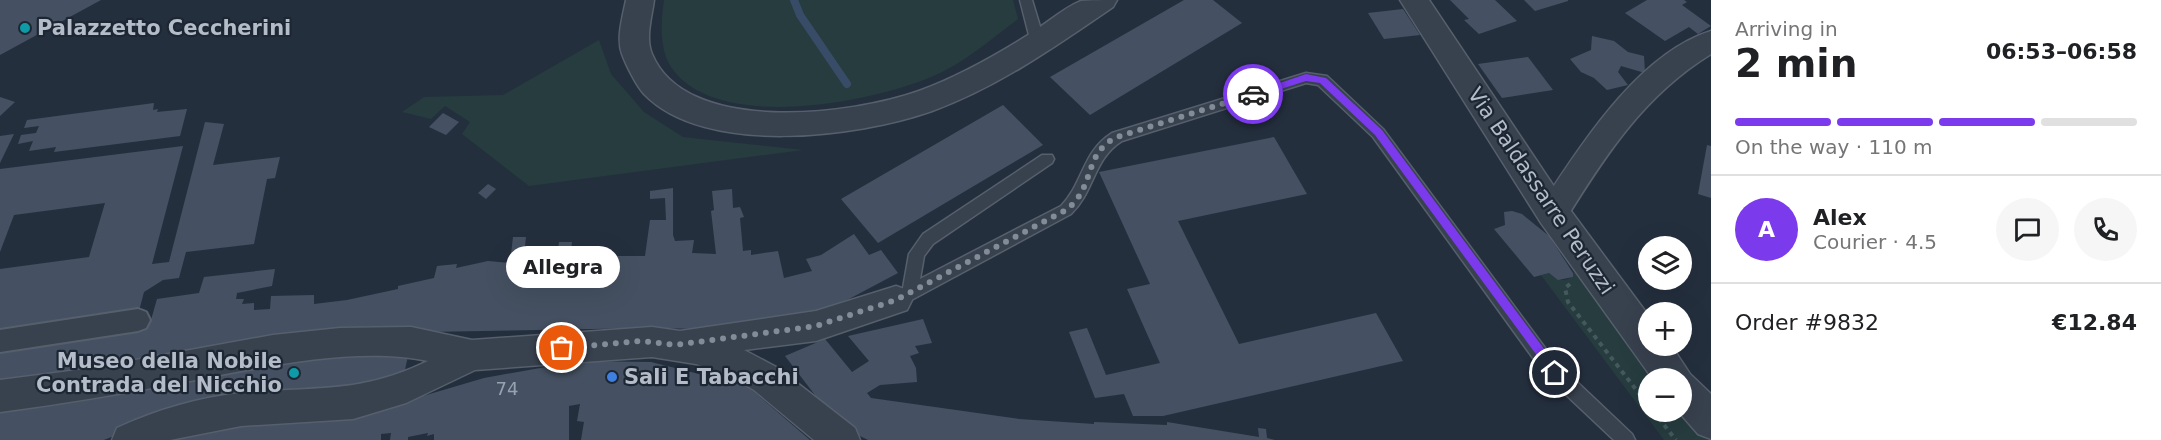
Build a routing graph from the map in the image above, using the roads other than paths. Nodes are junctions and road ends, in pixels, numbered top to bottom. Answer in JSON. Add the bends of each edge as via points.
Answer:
{"nodes":[{"id":1,"x":640,"y":0,"type":"edge"},
{"id":2,"x":1026,"y":0,"type":"edge"},
{"id":3,"x":1103,"y":0,"type":"edge"},
{"id":4,"x":1414,"y":0,"type":"edge"},
{"id":5,"x":1711,"y":41,"type":"edge"},
{"id":6,"x":1038,"y":44,"type":"junction"},
{"id":7,"x":1047,"y":159,"type":"dead end"},
{"id":8,"x":1553,"y":213,"type":"junction"},
{"id":9,"x":903,"y":296,"type":"junction"},
{"id":10,"x":138,"y":320,"type":"dead end"},
{"id":11,"x":0,"y":341,"type":"edge"},
{"id":12,"x":675,"y":345,"type":"junction"},
{"id":13,"x":472,"y":355,"type":"junction"},
{"id":14,"x":1667,"y":368,"type":"edge"},
{"id":15,"x":0,"y":396,"type":"edge"},
{"id":16,"x":1692,"y":399,"type":"edge"},
{"id":17,"x":1711,"y":421,"type":"edge"},
{"id":18,"x":129,"y":440,"type":"edge"},
{"id":19,"x":843,"y":440,"type":"edge"},
{"id":20,"x":1626,"y":440,"type":"edge"}],
"edges":[{"from":1,"to":6,"type":"street","via":[[638,56],[660,88],[699,111],[749,122],[828,122],[905,107],[972,80]]},
{"from":2,"to":6,"type":"lane"},
{"from":3,"to":6,"type":"street"},
{"from":4,"to":8,"type":"street","name":"Via Baldassarre Peruzzi"},
{"from":5,"to":8,"type":"street","via":[[1662,72],[1626,106]]},
{"from":7,"to":9,"type":"lane","via":[[935,231],[917,254]]},
{"from":8,"to":14,"type":"street","name":"Via Baldassarre Peruzzi"},
{"from":9,"to":12,"type":"street","via":[[816,326]]},
{"from":9,"to":20,"type":"lane","via":[[1066,210],[1079,200],[1102,144],[1306,78],[1322,80],[1378,133],[1555,373]]},
{"from":10,"to":11,"type":"street"},
{"from":12,"to":13,"type":"street","via":[[630,342]]},
{"from":12,"to":19,"type":"street","via":[[756,372]]},
{"from":13,"to":15,"type":"street","via":[[411,342],[329,344]]},
{"from":13,"to":18,"type":"street","via":[[398,392],[367,400],[221,412],[164,426]]},
{"from":16,"to":17,"type":"street"}]}
